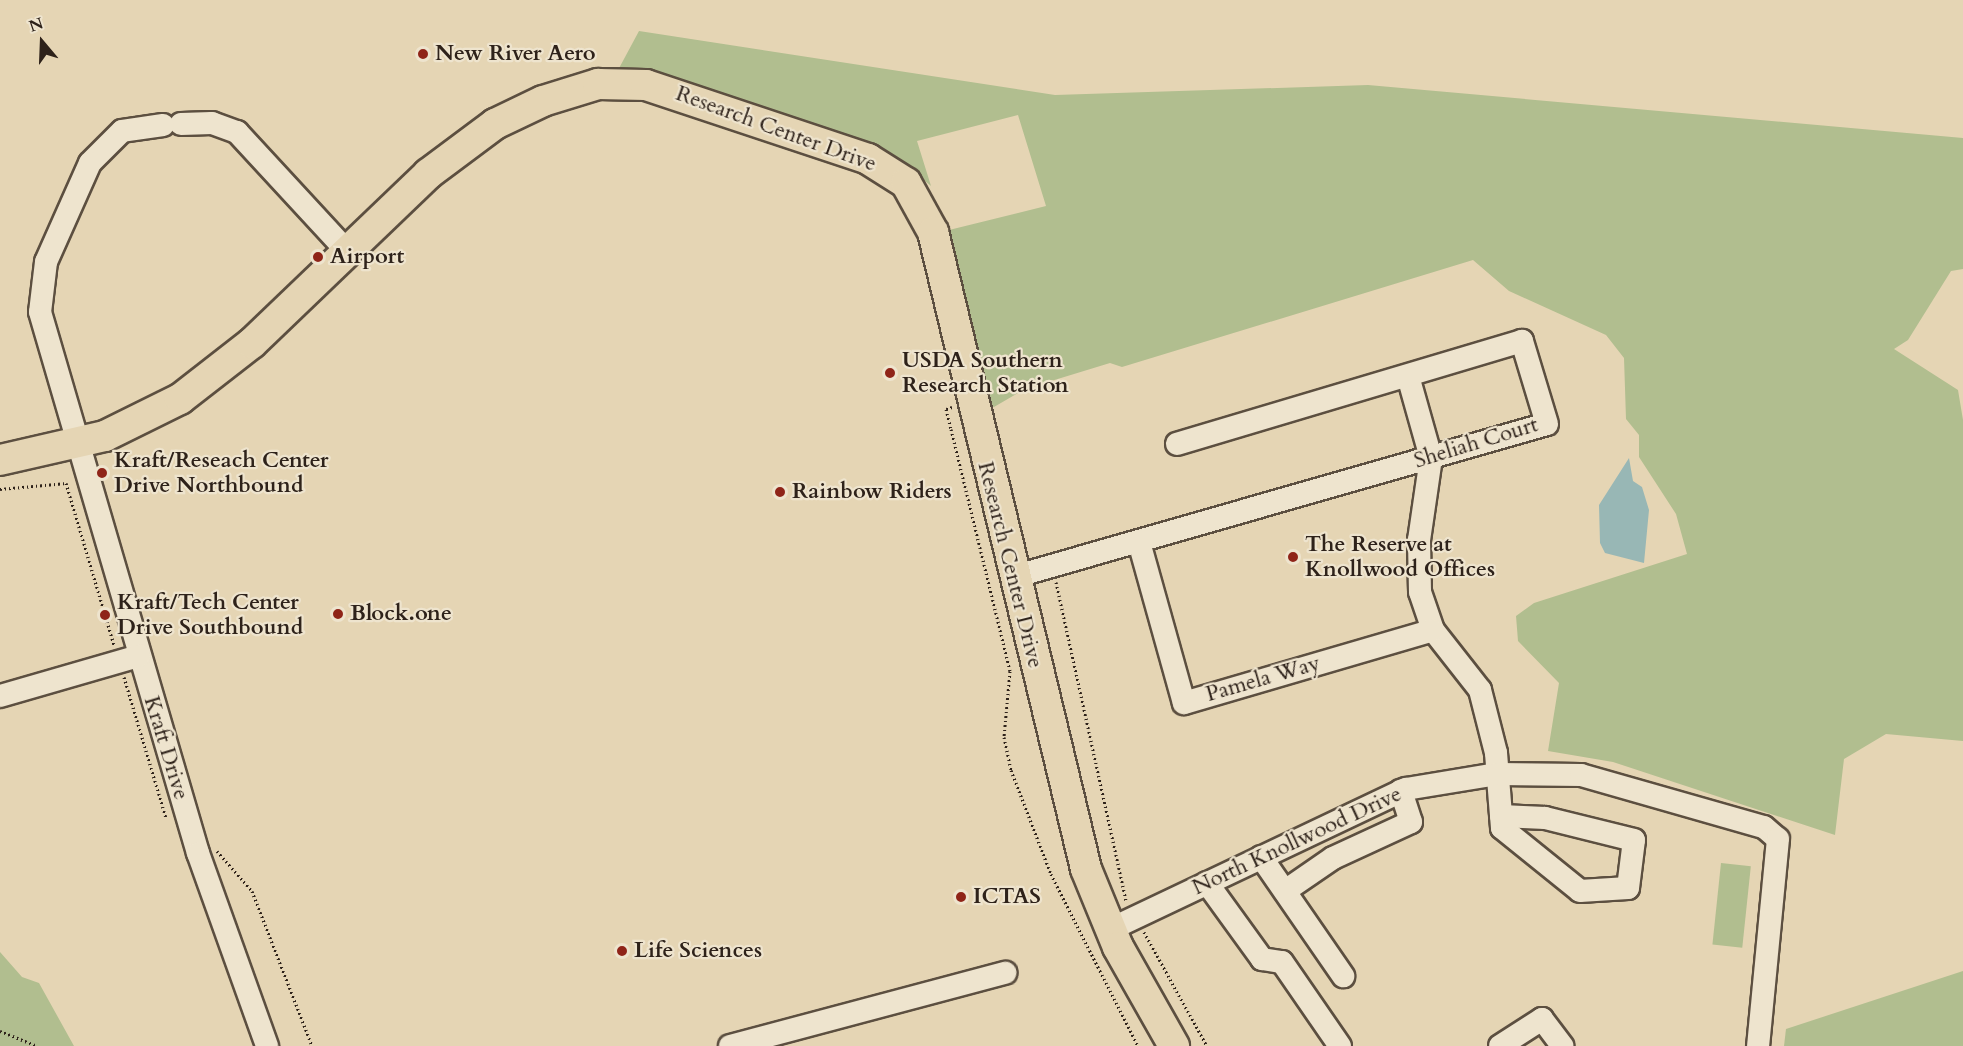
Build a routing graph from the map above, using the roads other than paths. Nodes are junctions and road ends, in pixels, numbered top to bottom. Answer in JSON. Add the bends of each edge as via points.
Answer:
{"nodes":[{"id":1,"x":346,"y":250,"type":"junction"},
{"id":2,"x":1408,"y":376,"type":"junction"},
{"id":3,"x":1177,"y":444,"type":"dead end"},
{"id":4,"x":76,"y":446,"type":"junction"},
{"id":5,"x":1431,"y":458,"type":"junction"},
{"id":6,"x":0,"y":460,"type":"edge"},
{"id":7,"x":1139,"y":542,"type":"junction"},
{"id":8,"x":1013,"y":577,"type":"junction"},
{"id":9,"x":1433,"y":630,"type":"junction"},
{"id":10,"x":139,"y":656,"type":"junction"},
{"id":11,"x":0,"y":696,"type":"edge"},
{"id":12,"x":1498,"y":774,"type":"junction"},
{"id":13,"x":1401,"y":791,"type":"junction"},
{"id":14,"x":1501,"y":816,"type":"junction"},
{"id":15,"x":1261,"y":857,"type":"junction"},
{"id":16,"x":1207,"y":883,"type":"junction"},
{"id":17,"x":1285,"y":891,"type":"junction"},
{"id":18,"x":1111,"y":929,"type":"junction"},
{"id":19,"x":1005,"y":973,"type":"dead end"},
{"id":20,"x":1343,"y":976,"type":"dead end"},
{"id":21,"x":267,"y":1046,"type":"edge"},
{"id":22,"x":730,"y":1046,"type":"edge"},
{"id":23,"x":1174,"y":1046,"type":"edge"},
{"id":24,"x":1340,"y":1046,"type":"edge"},
{"id":25,"x":1500,"y":1046,"type":"edge"},
{"id":26,"x":1562,"y":1046,"type":"edge"},
{"id":27,"x":1758,"y":1046,"type":"edge"}],
"edges":[{"from":1,"to":4,"type":"main road","name":"Research Center Drive","via":[[284,314],[205,381],[141,421]]},
{"from":1,"to":4,"type":"street","name":"Kraft Drive","via":[[237,132],[212,123],[138,126],[105,144],[90,163],[45,262],[39,294],[42,332]]},
{"from":1,"to":8,"type":"main road","name":"Research Center Drive","via":[[428,174],[495,124],[543,101],[598,84],[656,87],[868,159],[906,183],[933,232]]},
{"from":2,"to":3,"type":"street","name":"Sheliah Court"},
{"from":2,"to":5,"type":"street"},
{"from":2,"to":5,"type":"street","name":"Sheliah Court","via":[[1522,341],[1547,424]]},
{"from":4,"to":6,"type":"main road","name":"Research Center Drive"},
{"from":4,"to":10,"type":"street","name":"Kraft Drive"},
{"from":5,"to":7,"type":"street","name":"Sheliah Court"},
{"from":5,"to":9,"type":"street","via":[[1417,566]]},
{"from":7,"to":8,"type":"street","name":"Sheliah Court"},
{"from":7,"to":9,"type":"street","name":"Pamela Way","via":[[1184,703]]},
{"from":8,"to":18,"type":"main road","name":"Research Center Drive","via":[[1065,791]]},
{"from":9,"to":12,"type":"street","via":[[1480,690]]},
{"from":10,"to":11,"type":"street"},
{"from":10,"to":21,"type":"street","name":"Kraft Drive","via":[[235,966]]},
{"from":12,"to":13,"type":"street","name":"North Knollwood Drive"},
{"from":12,"to":14,"type":"street"},
{"from":12,"to":27,"type":"street","name":"North Knollwood Drive","via":[[1581,775],[1770,830],[1780,851]]},
{"from":13,"to":15,"type":"street","name":"North Knollwood Drive"},
{"from":13,"to":17,"type":"street","via":[[1411,822],[1333,858]]},
{"from":14,"to":14,"type":"street","via":[[1502,828],[1575,888],[1628,888],[1634,840],[1545,818]]},
{"from":15,"to":16,"type":"street","name":"North Knollwood Drive"},
{"from":15,"to":17,"type":"street"},
{"from":16,"to":18,"type":"street","name":"North Knollwood Drive"},
{"from":16,"to":24,"type":"street","via":[[1262,959],[1282,962]]},
{"from":17,"to":20,"type":"street"},
{"from":18,"to":23,"type":"main road","name":"Research Center Drive"},
{"from":19,"to":22,"type":"street"},
{"from":25,"to":26,"type":"street","via":[[1542,1019]]}]}
